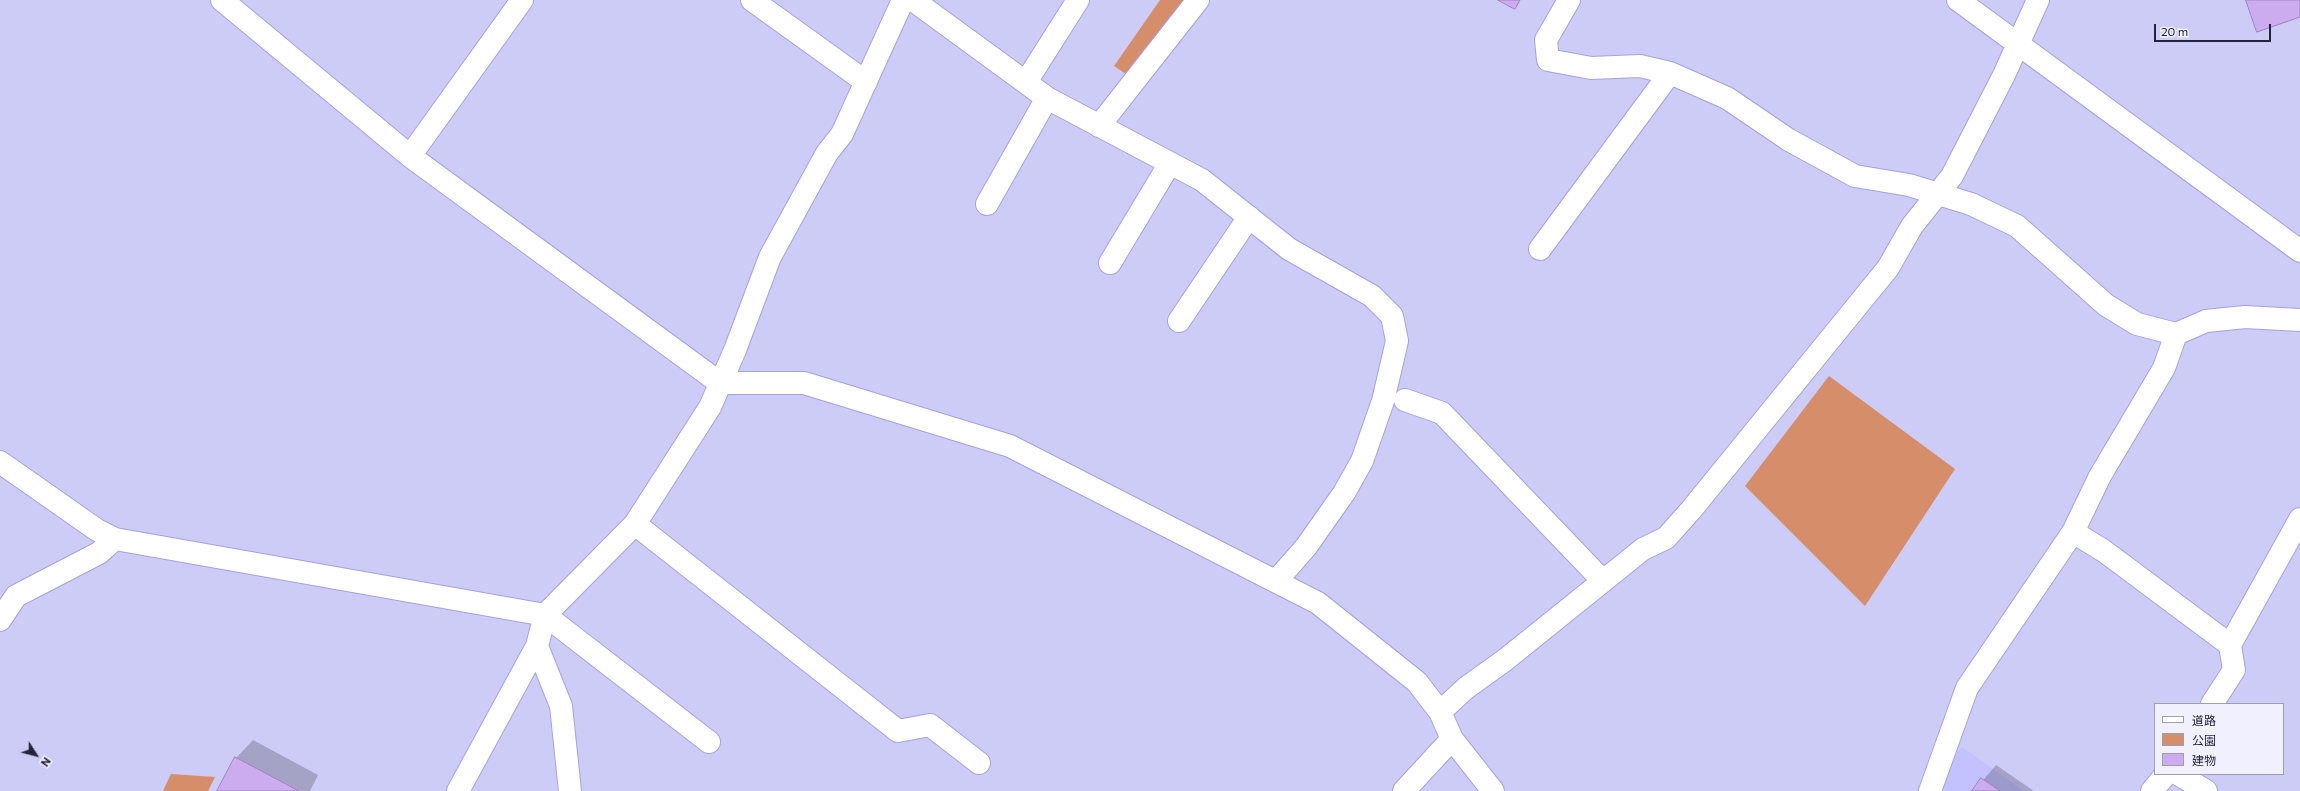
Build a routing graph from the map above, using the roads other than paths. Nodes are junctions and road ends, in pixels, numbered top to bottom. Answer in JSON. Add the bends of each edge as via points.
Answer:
{"nodes":[{"id":1,"x":222,"y":0,"type":"edge"},
{"id":2,"x":522,"y":0,"type":"edge"},
{"id":3,"x":752,"y":0,"type":"edge"},
{"id":4,"x":903,"y":0,"type":"edge"},
{"id":5,"x":913,"y":0,"type":"edge"},
{"id":6,"x":1078,"y":0,"type":"edge"},
{"id":7,"x":1198,"y":0,"type":"edge"},
{"id":8,"x":1569,"y":0,"type":"edge"},
{"id":9,"x":1958,"y":0,"type":"edge"},
{"id":10,"x":2038,"y":0,"type":"edge"},
{"id":11,"x":2016,"y":45,"type":"junction"},
{"id":12,"x":1670,"y":73,"type":"junction"},
{"id":13,"x":866,"y":82,"type":"junction"},
{"id":14,"x":1026,"y":82,"type":"junction"},
{"id":15,"x":1048,"y":98,"type":"junction"},
{"id":16,"x":1099,"y":126,"type":"junction"},
{"id":17,"x":410,"y":156,"type":"junction"},
{"id":18,"x":1170,"y":163,"type":"junction"},
{"id":19,"x":1936,"y":194,"type":"junction"},
{"id":20,"x":988,"y":204,"type":"dead end"},
{"id":21,"x":1249,"y":217,"type":"junction"},
{"id":22,"x":1540,"y":249,"type":"dead end"},
{"id":23,"x":2300,"y":251,"type":"edge"},
{"id":24,"x":1110,"y":263,"type":"dead end"},
{"id":25,"x":2300,"y":320,"type":"edge"},
{"id":26,"x":1178,"y":321,"type":"dead end"},
{"id":27,"x":2176,"y":334,"type":"junction"},
{"id":28,"x":720,"y":383,"type":"junction"},
{"id":29,"x":1405,"y":400,"type":"dead end"},
{"id":30,"x":0,"y":462,"type":"edge"},
{"id":31,"x":2300,"y":519,"type":"edge"},
{"id":32,"x":635,"y":524,"type":"junction"},
{"id":33,"x":2074,"y":532,"type":"junction"},
{"id":34,"x":115,"y":539,"type":"junction"},
{"id":35,"x":1276,"y":581,"type":"junction"},
{"id":36,"x":1603,"y":581,"type":"junction"},
{"id":37,"x":545,"y":615,"type":"junction"},
{"id":38,"x":0,"y":620,"type":"edge"},
{"id":39,"x":2230,"y":645,"type":"junction"},
{"id":40,"x":537,"y":646,"type":"junction"},
{"id":41,"x":2213,"y":703,"type":"edge"},
{"id":42,"x":1440,"y":712,"type":"junction"},
{"id":43,"x":1452,"y":739,"type":"junction"},
{"id":44,"x":709,"y":742,"type":"dead end"},
{"id":45,"x":979,"y":763,"type":"dead end"},
{"id":46,"x":2165,"y":775,"type":"edge"},
{"id":47,"x":2180,"y":775,"type":"edge"},
{"id":48,"x":458,"y":791,"type":"edge"},
{"id":49,"x":570,"y":791,"type":"edge"},
{"id":50,"x":1404,"y":791,"type":"edge"},
{"id":51,"x":1493,"y":791,"type":"edge"},
{"id":52,"x":1930,"y":791,"type":"edge"},
{"id":53,"x":2152,"y":791,"type":"edge"},
{"id":54,"x":2206,"y":791,"type":"edge"}],
"edges":[{"from":1,"to":17,"type":"street"},
{"from":2,"to":17,"type":"street"},
{"from":3,"to":13,"type":"street"},
{"from":4,"to":13,"type":"street"},
{"from":5,"to":14,"type":"street"},
{"from":6,"to":14,"type":"street"},
{"from":7,"to":16,"type":"street"},
{"from":8,"to":12,"type":"street","via":[[1546,40],[1548,60],[1591,68],[1640,66]]},
{"from":9,"to":11,"type":"street"},
{"from":10,"to":11,"type":"street"},
{"from":11,"to":19,"type":"street","via":[[2004,75],[1952,176]]},
{"from":11,"to":23,"type":"street"},
{"from":12,"to":19,"type":"street","via":[[1727,98],[1789,140],[1855,176],[1909,185]]},
{"from":12,"to":22,"type":"street"},
{"from":13,"to":28,"type":"street","via":[[842,134],[827,153],[770,257]]},
{"from":14,"to":15,"type":"street"},
{"from":15,"to":16,"type":"street"},
{"from":15,"to":20,"type":"street"},
{"from":16,"to":18,"type":"street"},
{"from":17,"to":28,"type":"street"},
{"from":18,"to":21,"type":"street","via":[[1202,180]]},
{"from":18,"to":24,"type":"street"},
{"from":19,"to":27,"type":"street","via":[[1971,204],[2017,226],[2106,305],[2137,324]]},
{"from":19,"to":36,"type":"street","via":[[1912,226],[1888,268],[1681,521],[1666,538],[1644,549]]},
{"from":21,"to":26,"type":"street"},
{"from":21,"to":35,"type":"street","via":[[1289,249],[1372,296],[1392,316],[1397,341],[1383,401],[1362,460],[1344,493],[1310,541]]},
{"from":25,"to":27,"type":"street","via":[[2245,316],[2206,321]]},
{"from":27,"to":33,"type":"street","via":[[2164,368],[2100,476]]},
{"from":28,"to":32,"type":"street","via":[[710,406]]},
{"from":28,"to":35,"type":"street","via":[[804,383],[1010,446]]},
{"from":29,"to":36,"type":"street","via":[[1442,414]]},
{"from":30,"to":34,"type":"street","via":[[97,530]]},
{"from":31,"to":39,"type":"street"},
{"from":32,"to":37,"type":"street"},
{"from":32,"to":45,"type":"street","via":[[898,731],[930,726]]},
{"from":33,"to":39,"type":"street","via":[[2104,551]]},
{"from":33,"to":52,"type":"street","via":[[1967,688]]},
{"from":34,"to":37,"type":"street"},
{"from":34,"to":38,"type":"street","via":[[99,554],[16,596]]},
{"from":35,"to":42,"type":"street","via":[[1318,603],[1417,682]]},
{"from":36,"to":42,"type":"street","via":[[1466,688]]},
{"from":37,"to":40,"type":"street"},
{"from":37,"to":44,"type":"street"},
{"from":39,"to":41,"type":"street","via":[[2234,670]]},
{"from":40,"to":48,"type":"street"},
{"from":40,"to":49,"type":"street","via":[[561,706]]},
{"from":42,"to":43,"type":"street"},
{"from":43,"to":50,"type":"street"},
{"from":43,"to":51,"type":"street"},
{"from":46,"to":53,"type":"street"},
{"from":47,"to":54,"type":"street"}]}
